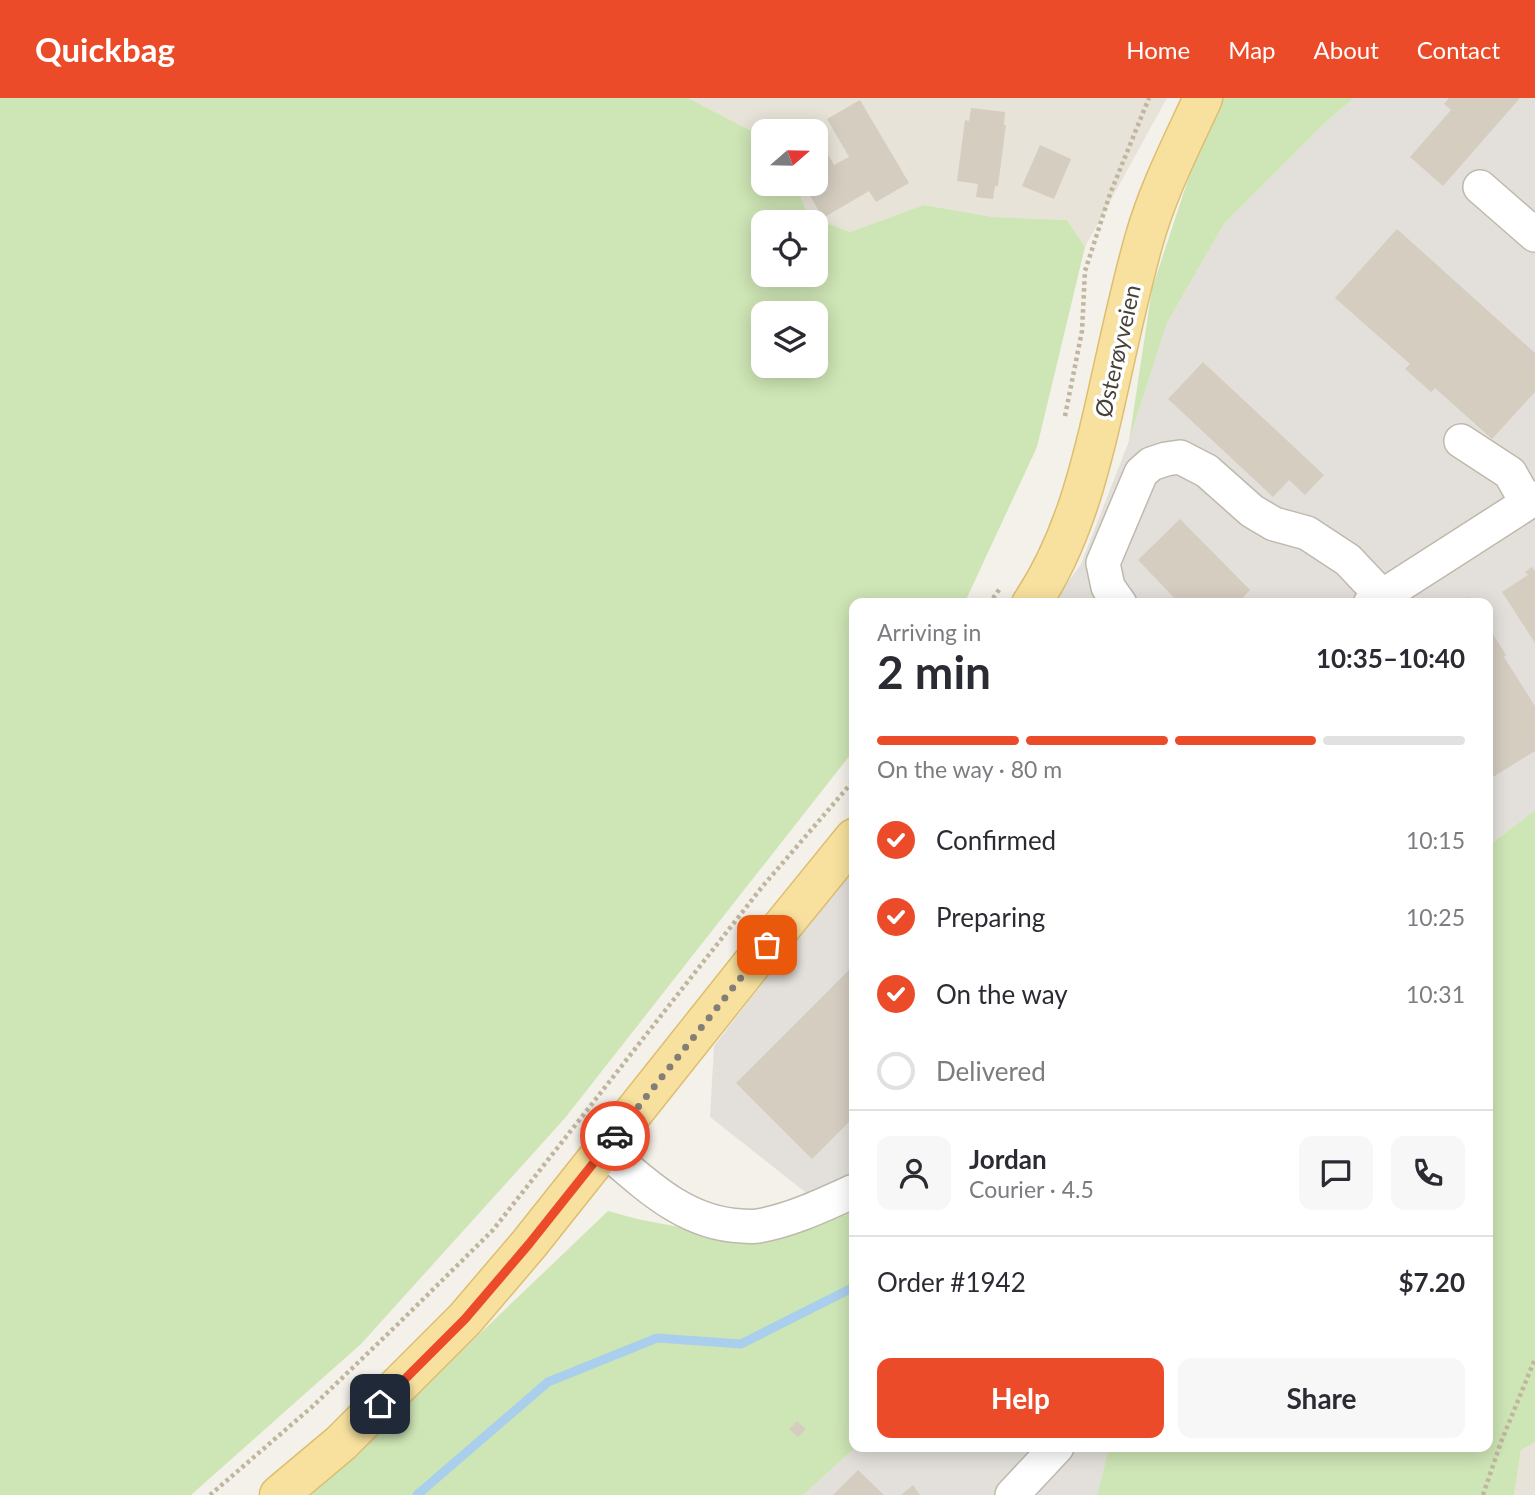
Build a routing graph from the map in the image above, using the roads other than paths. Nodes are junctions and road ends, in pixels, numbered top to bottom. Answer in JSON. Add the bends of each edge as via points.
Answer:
{"nodes":[{"id":1,"x":1203,"y":98,"type":"edge"},
{"id":2,"x":1480,"y":187,"type":"dead end"},
{"id":3,"x":1535,"y":234,"type":"edge"},
{"id":4,"x":1461,"y":441,"type":"dead end"},
{"id":5,"x":1531,"y":500,"type":"edge"},
{"id":6,"x":1017,"y":594,"type":"edge"},
{"id":7,"x":1116,"y":598,"type":"edge"},
{"id":8,"x":1375,"y":598,"type":"edge"},
{"id":9,"x":1379,"y":598,"type":"edge"},
{"id":10,"x":849,"y":844,"type":"edge"},
{"id":11,"x":604,"y":1149,"type":"junction"},
{"id":12,"x":849,"y":1193,"type":"edge"},
{"id":13,"x":1052,"y":1452,"type":"edge"},
{"id":14,"x":279,"y":1495,"type":"edge"},
{"id":15,"x":1012,"y":1495,"type":"edge"}],
"edges":[{"from":1,"to":6,"type":"main road","name":"Østerøyveien","via":[[1165,180],[1145,239],[1083,492],[1041,588]]},
{"from":2,"to":3,"type":"street"},
{"from":4,"to":5,"type":"street","via":[[1510,473]]},
{"from":5,"to":9,"type":"street"},
{"from":7,"to":8,"type":"street","via":[[1108,587],[1104,563],[1141,473],[1151,464],[1180,457],[1207,471],[1252,511],[1274,524],[1307,533],[1348,561]]},
{"from":10,"to":11,"type":"main road"},
{"from":11,"to":12,"type":"street","via":[[660,1196],[691,1215],[726,1226],[756,1227],[800,1215]]},
{"from":11,"to":14,"type":"main road","via":[[465,1319],[341,1443]]},
{"from":13,"to":15,"type":"street"}]}
